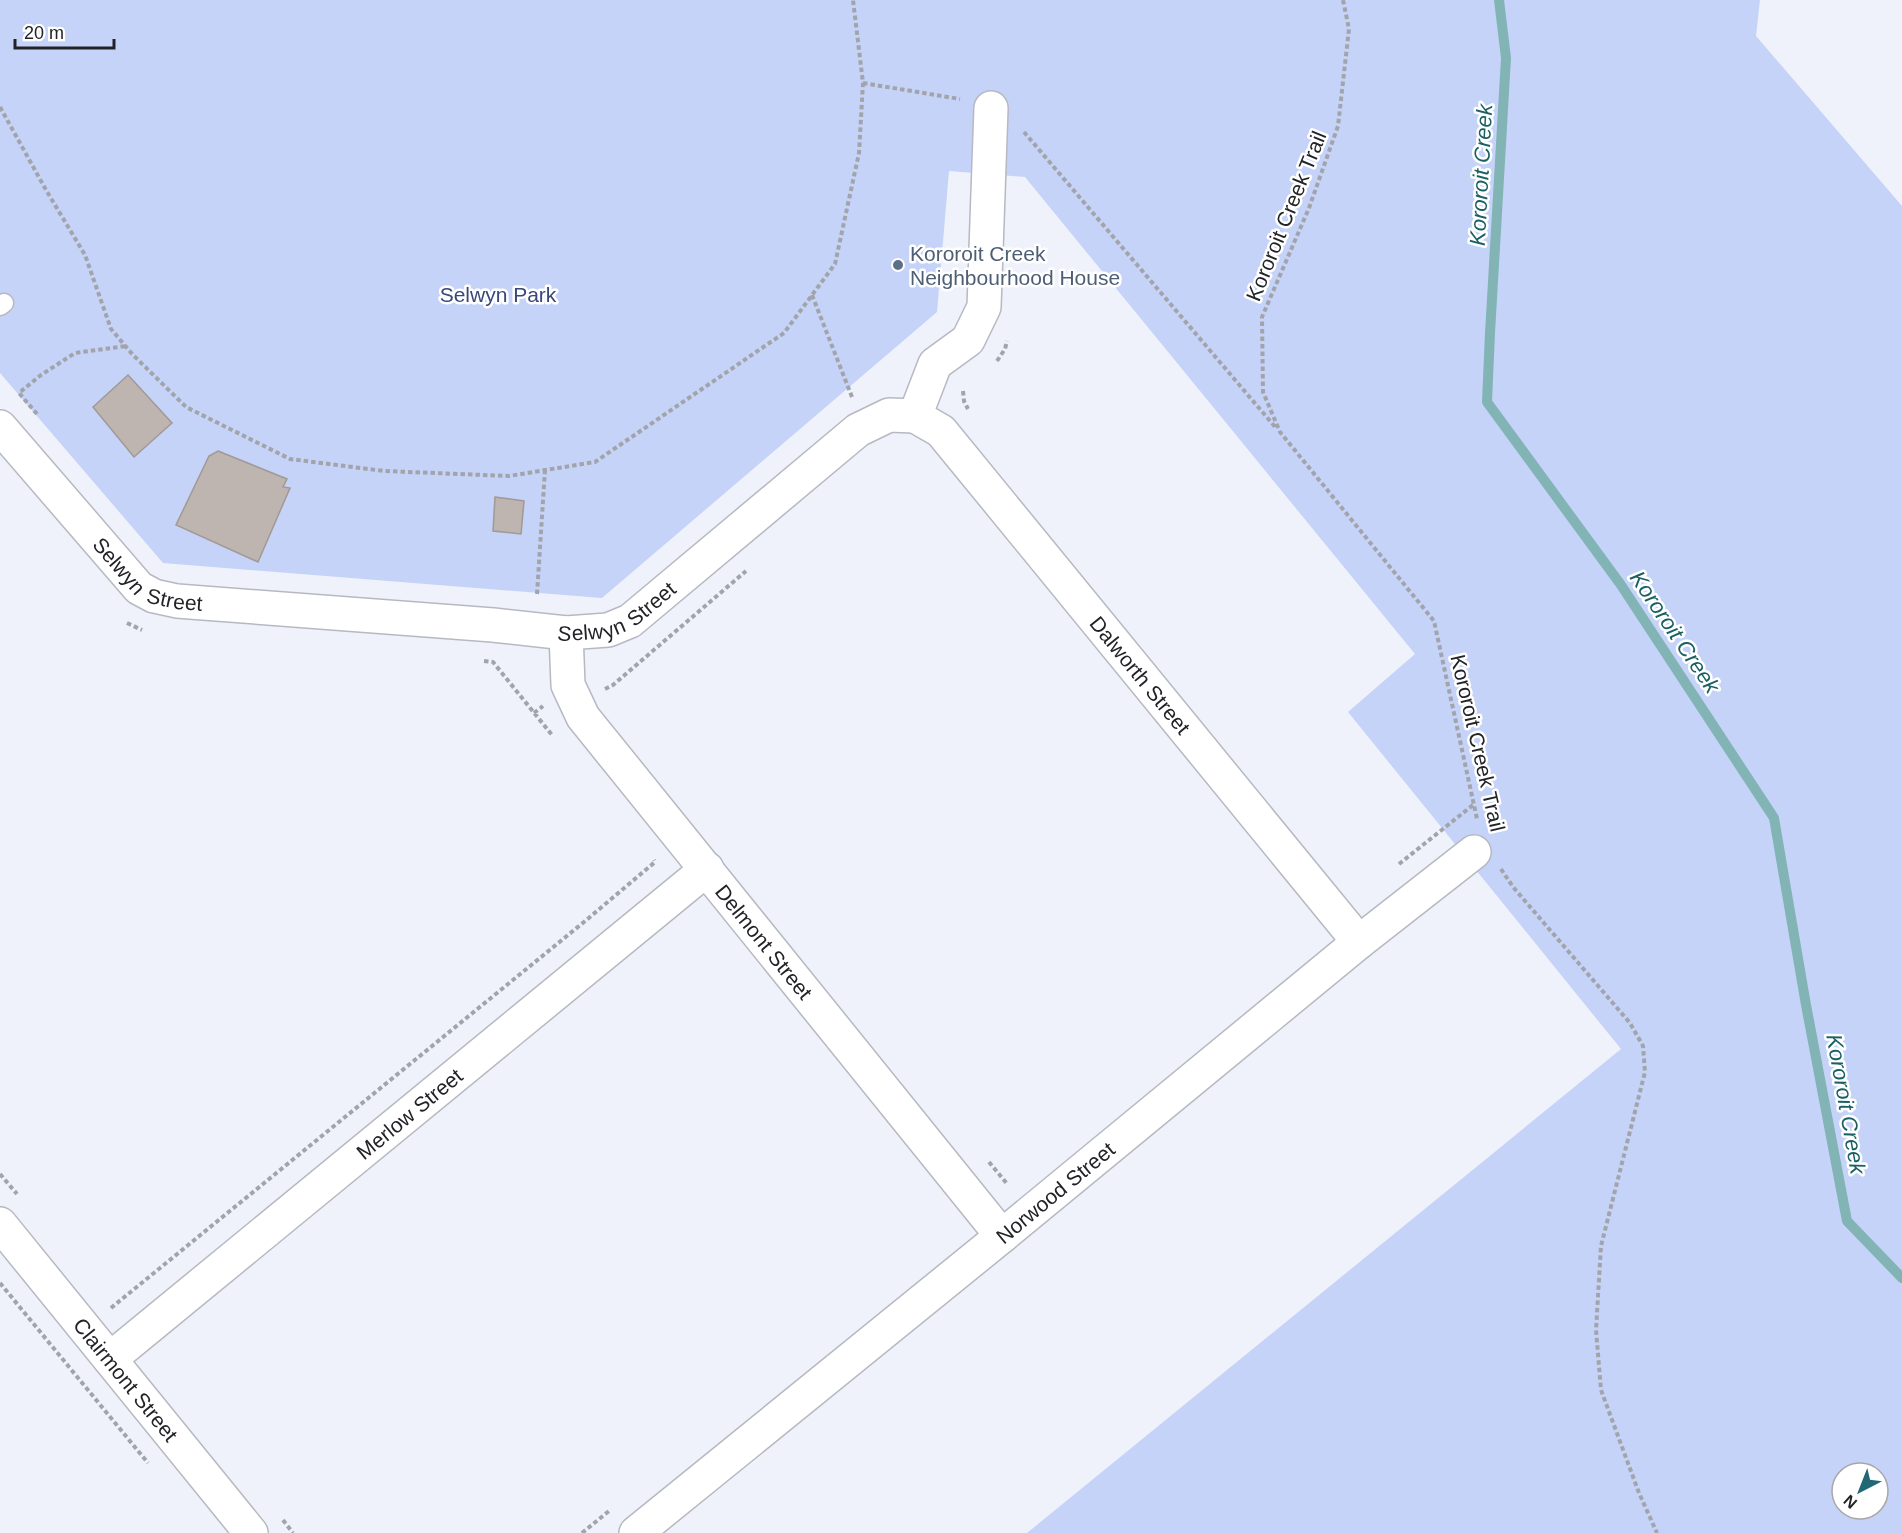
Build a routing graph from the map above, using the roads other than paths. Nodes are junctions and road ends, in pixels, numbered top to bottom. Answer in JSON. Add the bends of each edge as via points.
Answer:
{"nodes":[{"id":1,"x":991,"y":108,"type":"road end"},
{"id":2,"x":915,"y":416,"type":"junction"},
{"id":3,"x":8,"y":436,"type":"edge"},
{"id":4,"x":566,"y":633,"type":"junction"},
{"id":5,"x":1482,"y":846,"type":"road end"},
{"id":6,"x":707,"y":869,"type":"junction"},
{"id":7,"x":1359,"y":942,"type":"junction"},
{"id":8,"x":0,"y":1224,"type":"edge"},
{"id":9,"x":1002,"y":1236,"type":"junction"},
{"id":10,"x":110,"y":1359,"type":"junction"},
{"id":11,"x":251,"y":1533,"type":"edge"},
{"id":12,"x":636,"y":1533,"type":"edge"}],
"edges":[{"from":1,"to":2,"type":"street","via":[[984,307],[969,340],[935,364]]},
{"from":2,"to":4,"type":"street","name":"Selwyn Street","via":[[889,415],[858,430],[630,621],[608,630]]},
{"from":2,"to":7,"type":"street","name":"Dalworth Street","via":[[941,431]]},
{"from":3,"to":4,"type":"street","name":"Selwyn Street","via":[[139,588],[154,596]]},
{"from":4,"to":6,"type":"street","name":"Delmont Street","via":[[568,685],[583,717]]},
{"from":5,"to":7,"type":"street","name":"Norwood Street"},
{"from":6,"to":9,"type":"street","name":"Delmont Street"},
{"from":6,"to":10,"type":"street","name":"Merlow Street"},
{"from":7,"to":9,"type":"street","name":"Norwood Street"},
{"from":8,"to":10,"type":"street","name":"Clairmont Street"},
{"from":9,"to":12,"type":"street","name":"Norwood Street"},
{"from":10,"to":11,"type":"street","name":"Clairmont Street"}]}
